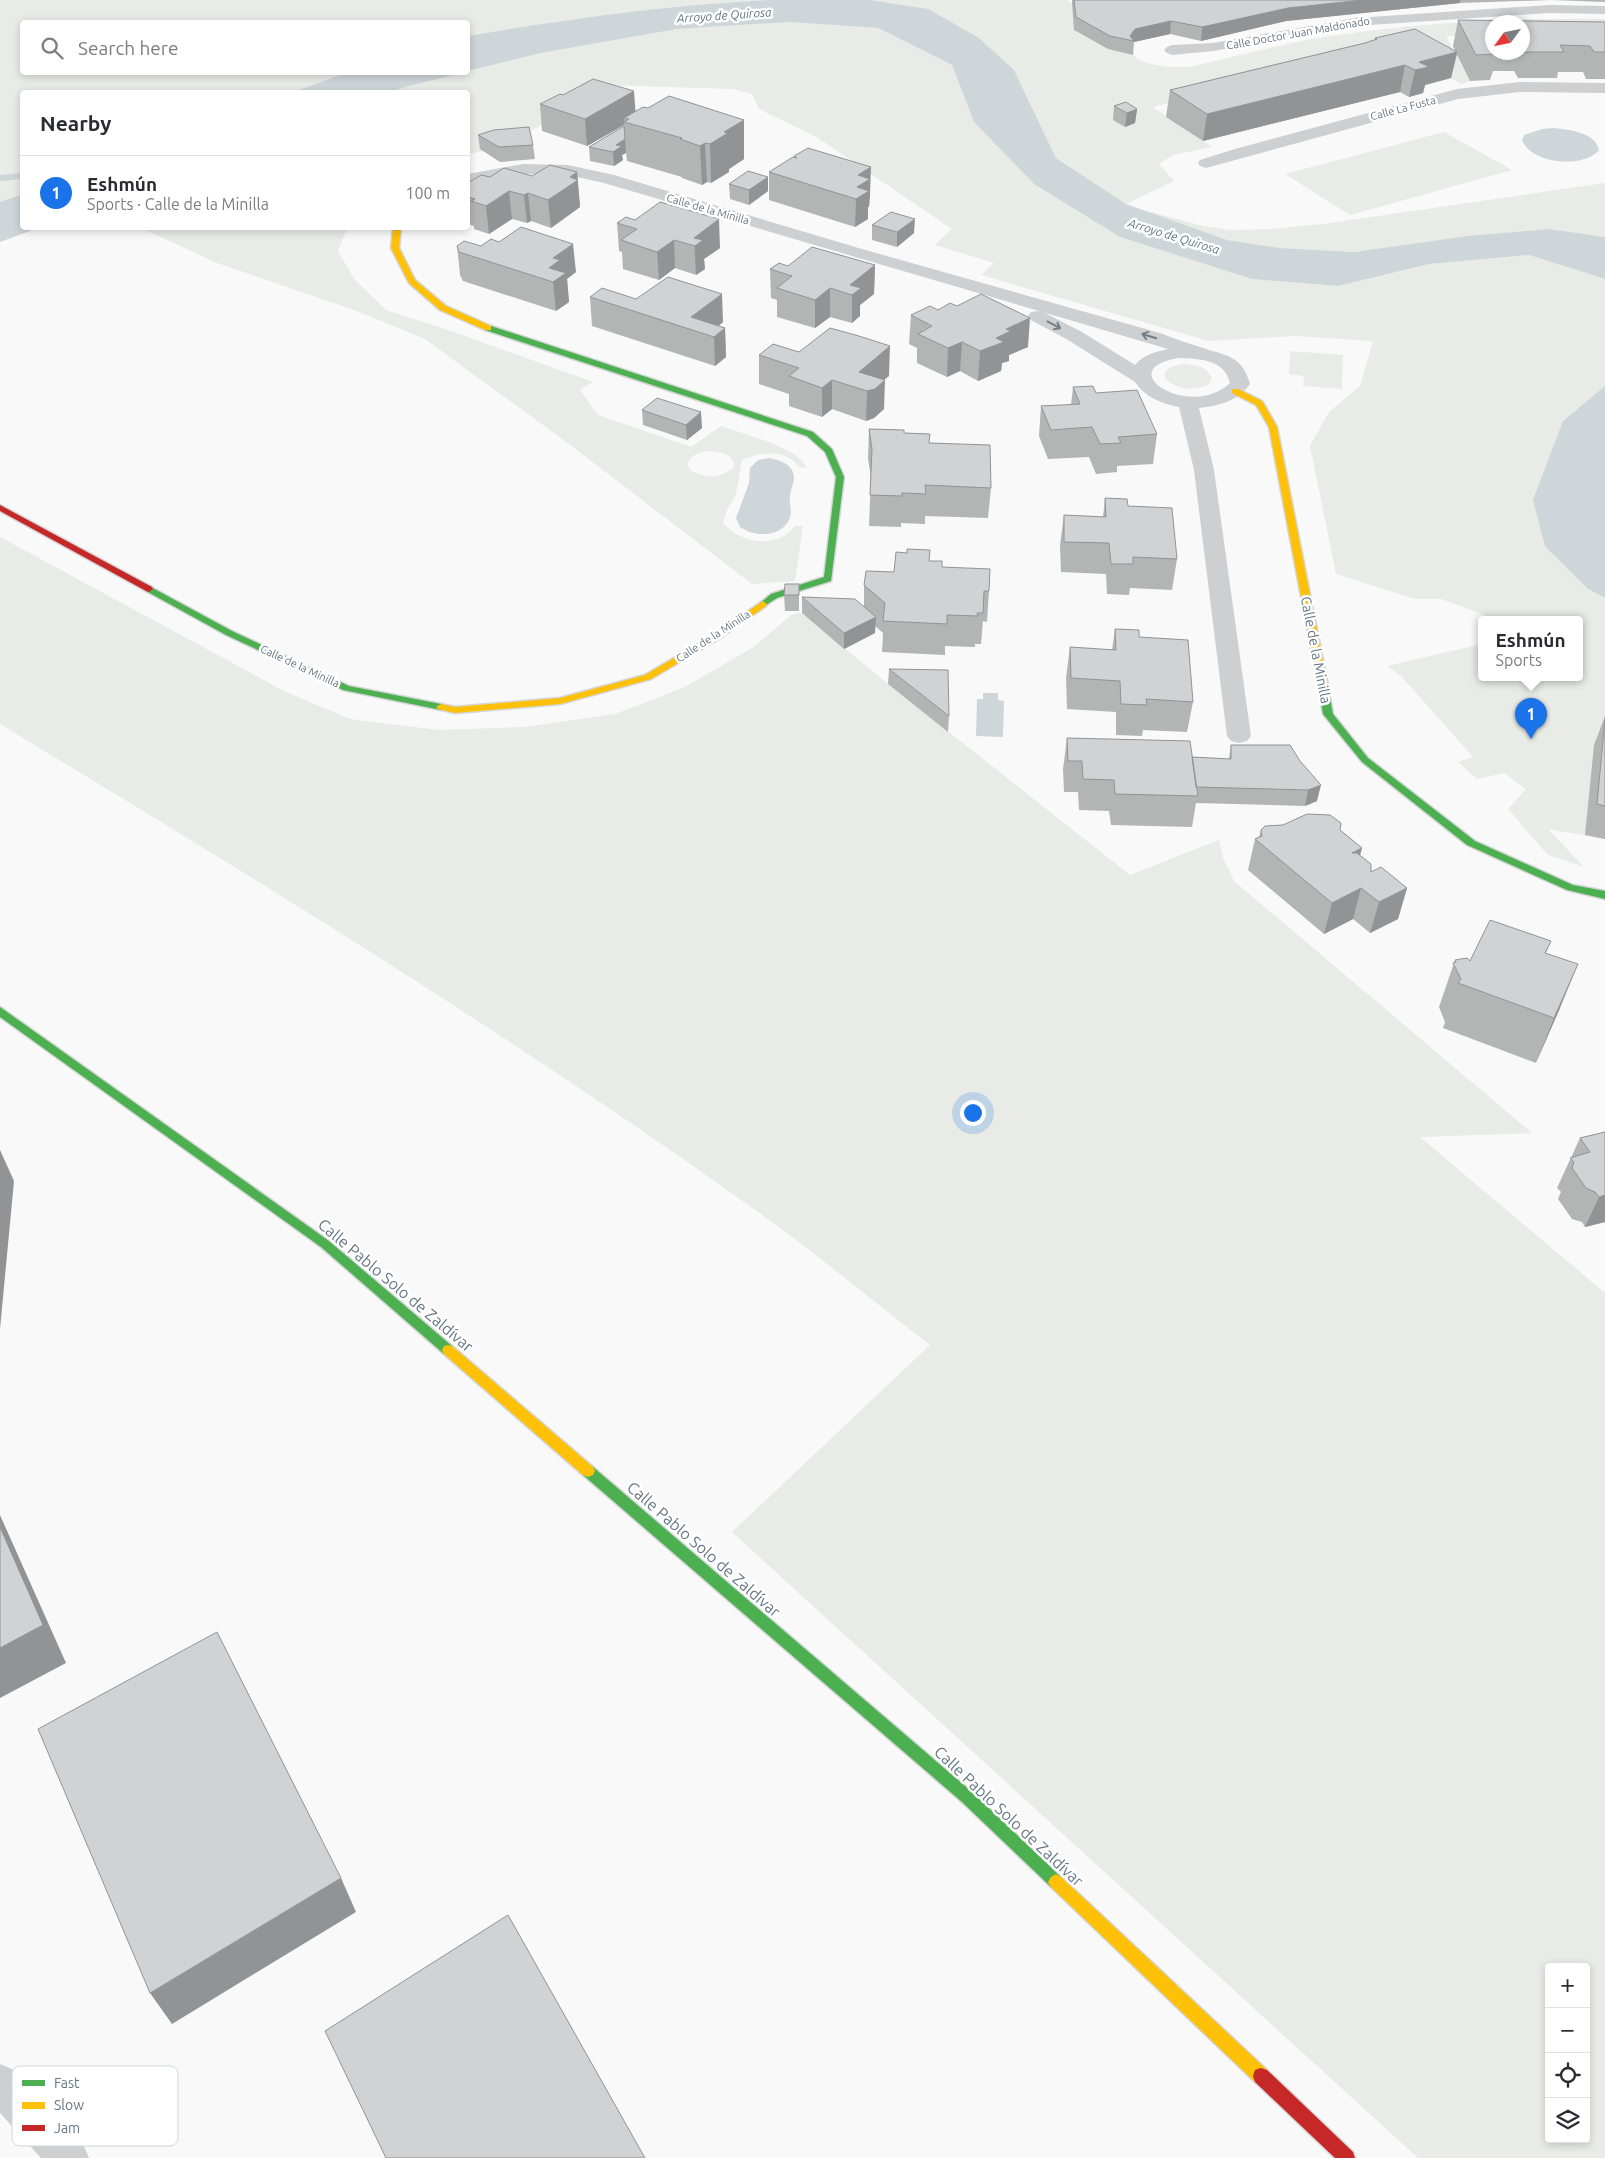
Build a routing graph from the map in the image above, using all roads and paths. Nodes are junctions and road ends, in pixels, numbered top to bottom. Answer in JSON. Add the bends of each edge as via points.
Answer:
{"nodes":[{"id":1,"x":1605,"y":10,"type":"edge"},
{"id":2,"x":1172,"y":50,"type":"dead end"},
{"id":3,"x":1605,"y":88,"type":"edge"},
{"id":4,"x":1206,"y":163,"type":"dead end"},
{"id":5,"x":470,"y":179,"type":"edge"},
{"id":6,"x":397,"y":230,"type":"edge"},
{"id":7,"x":945,"y":278,"type":"junction"},
{"id":8,"x":1195,"y":352,"type":"junction"},
{"id":9,"x":1143,"y":379,"type":"junction"},
{"id":10,"x":1235,"y":391,"type":"junction"},
{"id":11,"x":1188,"y":402,"type":"junction"},
{"id":12,"x":0,"y":508,"type":"edge"},
{"id":13,"x":1239,"y":736,"type":"dead end"},
{"id":14,"x":1605,"y":895,"type":"edge"},
{"id":15,"x":0,"y":1011,"type":"edge"},
{"id":16,"x":0,"y":2084,"type":"edge"},
{"id":17,"x":12,"y":2097,"type":"edge"},
{"id":18,"x":58,"y":2146,"type":"edge"},
{"id":19,"x":69,"y":2158,"type":"edge"},
{"id":20,"x":1347,"y":2158,"type":"edge"}],
"edges":[{"from":1,"to":2,"type":"street","name":"Calle Doctor Juan Maldonado","via":[[1549,9],[1355,22],[1213,48]]},
{"from":3,"to":4,"type":"street","name":"Calle La Fusta","via":[[1520,87],[1457,94]]},
{"from":5,"to":7,"type":"street","name":"Calle de la Minilla","via":[[523,169],[568,170]]},
{"from":6,"to":12,"type":"street","name":"Calle de la Minilla","via":[[394,248],[412,281],[443,308],[477,324],[810,434],[829,451],[840,477],[828,580],[774,596],[714,638],[648,677],[560,701],[455,710],[346,688],[229,633]]},
{"from":8,"to":7,"type":"street","name":"Calle de la Minilla","one_way":true},
{"from":7,"to":9,"type":"street","name":"Calle de la Minilla","one_way":true,"via":[[1032,313]]},
{"from":8,"to":9,"type":"street","via":[[1153,358],[1141,372]]},
{"from":8,"to":10,"type":"street","name":"Calle de la Minilla","via":[[1224,360],[1234,367],[1240,384]]},
{"from":9,"to":11,"type":"street","name":"Calle de la Minilla","via":[[1159,394]]},
{"from":10,"to":11,"type":"street","name":"Calle de la Minilla","via":[[1215,400]]},
{"from":10,"to":14,"type":"street","name":"Calle de la Minilla","via":[[1259,403],[1273,428],[1328,714],[1365,760],[1471,843],[1571,888]]},
{"from":11,"to":13,"type":"street","via":[[1204,470]]},
{"from":15,"to":20,"type":"street","name":"Calle Pablo Solo de Zaldívar","via":[[325,1244],[967,1797]]},
{"from":16,"to":17,"type":"street"},
{"from":18,"to":19,"type":"street"}]}
